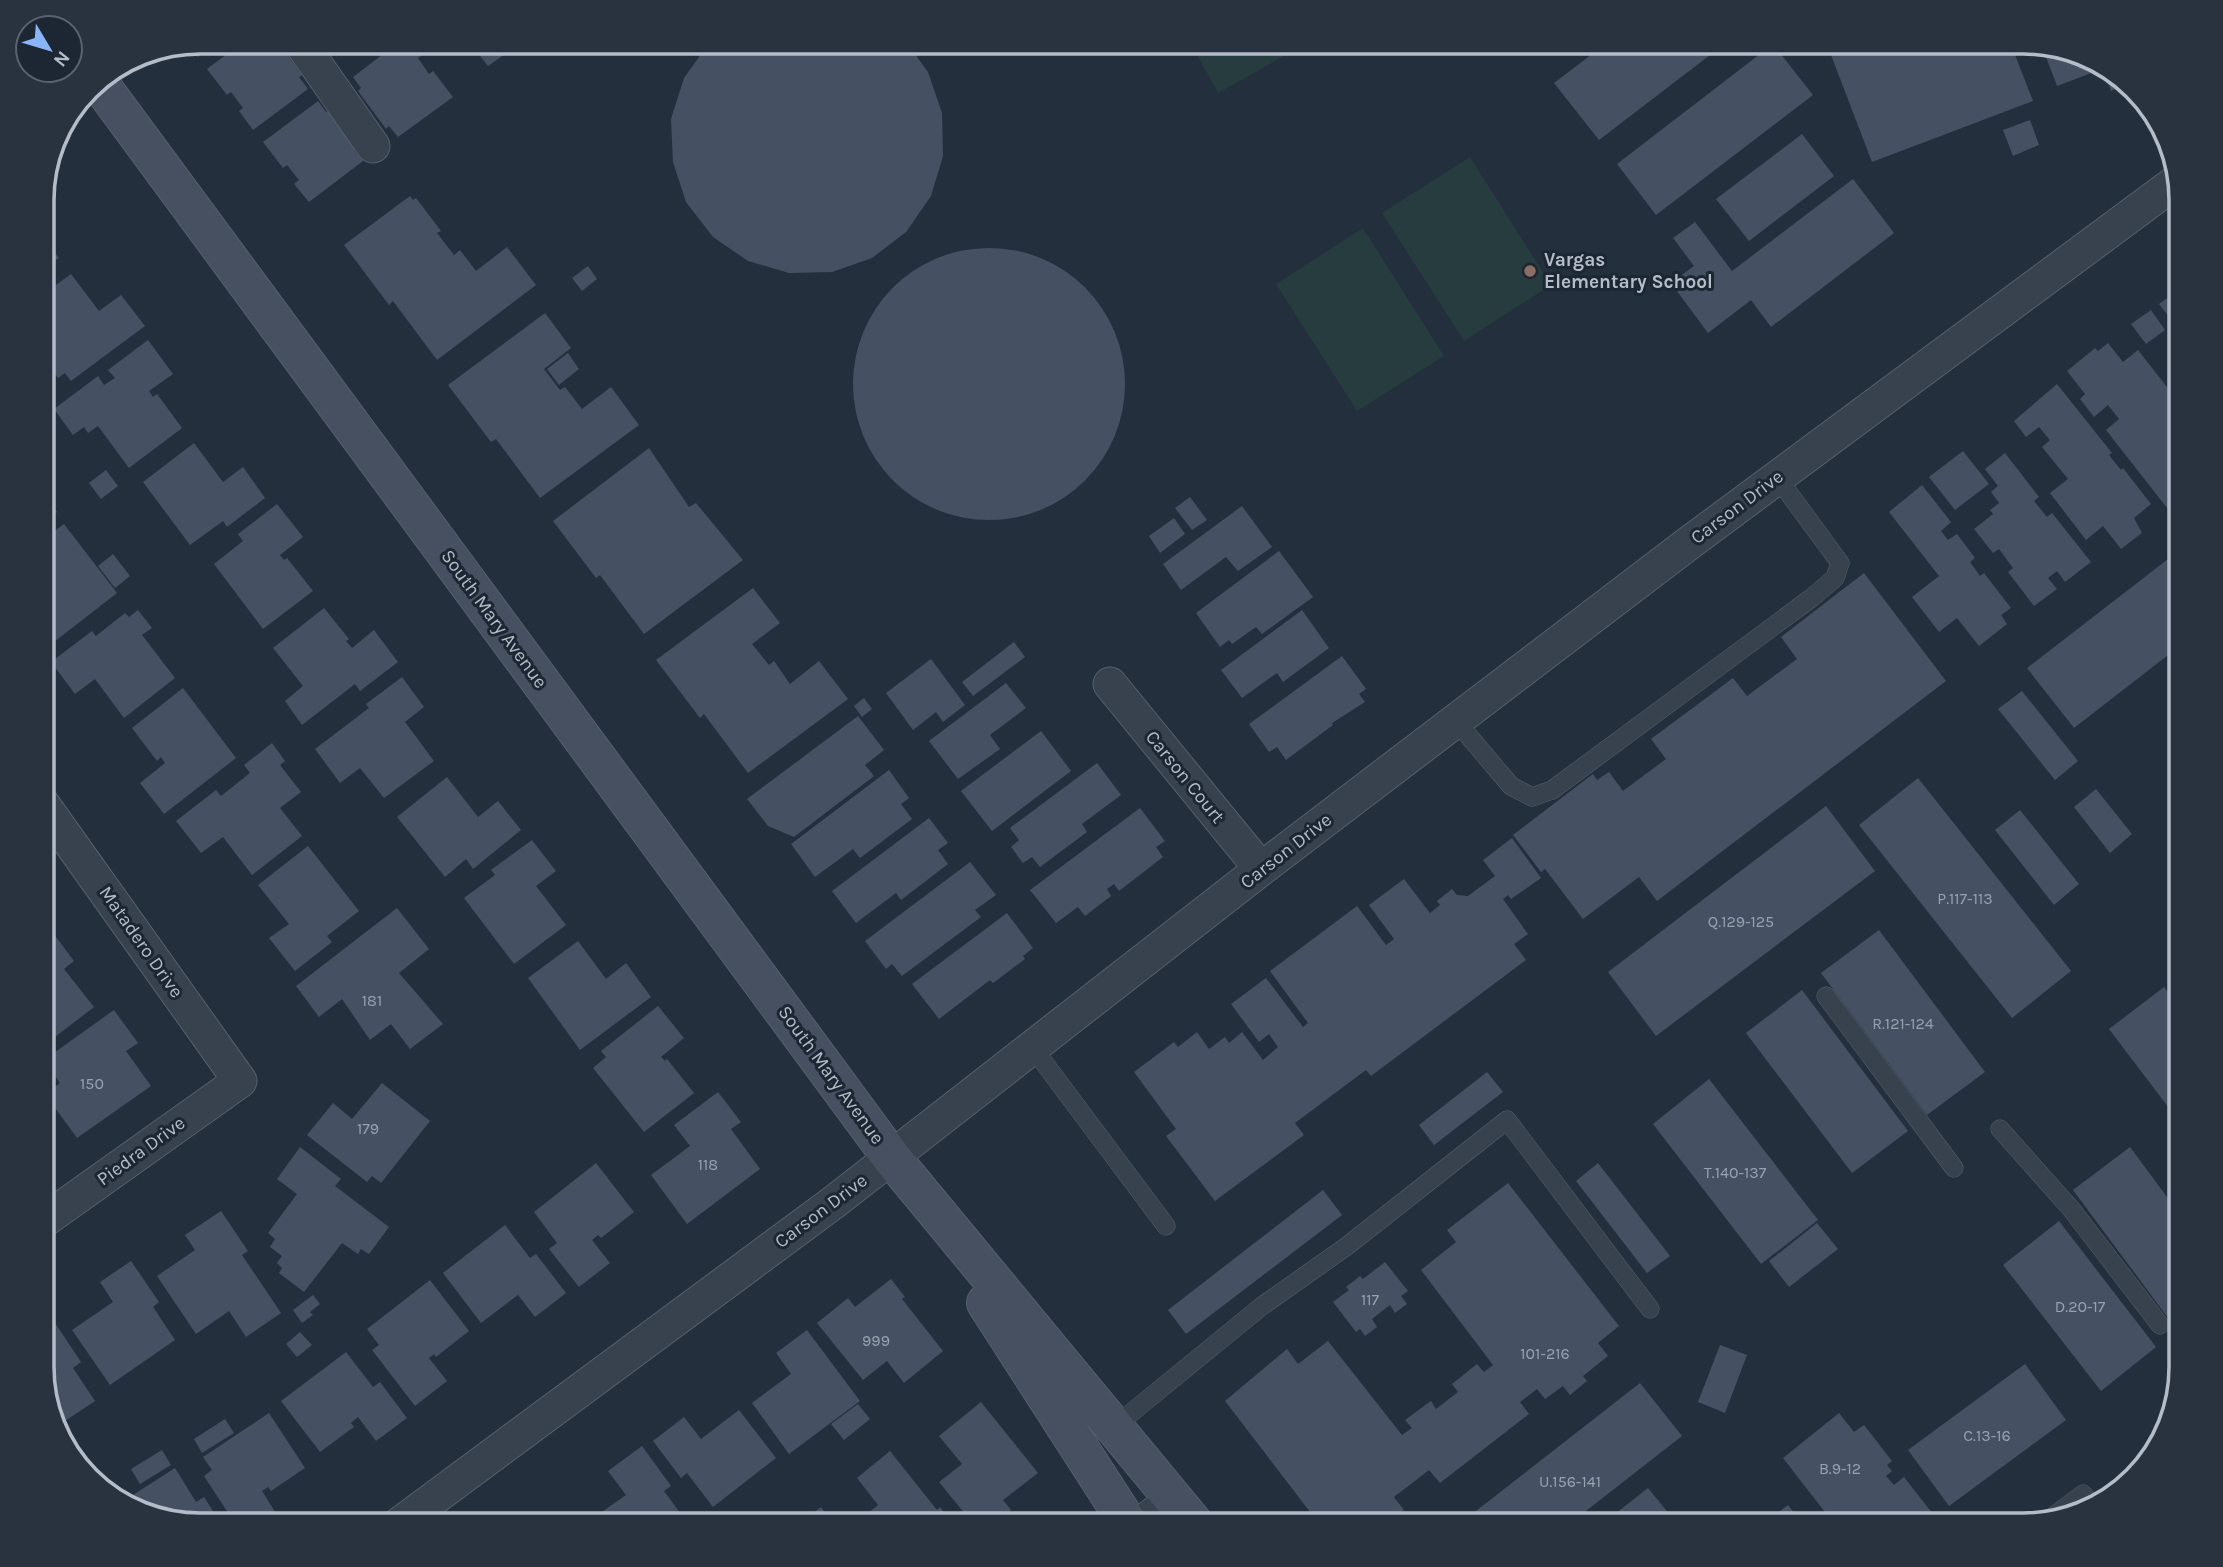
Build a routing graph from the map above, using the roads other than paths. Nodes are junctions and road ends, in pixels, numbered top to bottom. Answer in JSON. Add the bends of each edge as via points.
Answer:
{"nodes":[{"id":1,"x":311,"y":54,"type":"edge"},
{"id":2,"x":104,"y":90,"type":"edge"},
{"id":3,"x":373,"y":146,"type":"dead end"},
{"id":4,"x":2168,"y":188,"type":"edge"},
{"id":5,"x":1777,"y":477,"type":"junction"},
{"id":6,"x":1110,"y":684,"type":"dead end"},
{"id":7,"x":1456,"y":720,"type":"junction"},
{"id":8,"x":55,"y":821,"type":"edge"},
{"id":9,"x":1261,"y":869,"type":"junction"},
{"id":10,"x":1826,"y":996,"type":"dead end"},
{"id":11,"x":1034,"y":1048,"type":"junction"},
{"id":12,"x":240,"y":1081,"type":"joint"},
{"id":13,"x":2000,"y":1129,"type":"dead end"},
{"id":14,"x":891,"y":1157,"type":"junction"},
{"id":15,"x":1954,"y":1168,"type":"dead end"},
{"id":16,"x":55,"y":1213,"type":"edge"},
{"id":17,"x":1166,"y":1226,"type":"dead end"},
{"id":18,"x":1650,"y":1309,"type":"dead end"},
{"id":19,"x":2160,"y":1325,"type":"dead end"},
{"id":20,"x":1115,"y":1426,"type":"junction"},
{"id":21,"x":2086,"y":1498,"type":"edge"},
{"id":22,"x":2067,"y":1506,"type":"edge"},
{"id":23,"x":1185,"y":1512,"type":"edge"},
{"id":24,"x":414,"y":1513,"type":"edge"},
{"id":25,"x":1121,"y":1513,"type":"edge"}],
"edges":[{"from":1,"to":3,"type":"street"},
{"from":2,"to":14,"type":"main road","name":"South Mary Avenue"},
{"from":4,"to":5,"type":"street","name":"Carson Drive"},
{"from":5,"to":7,"type":"street","name":"Carson Drive"},
{"from":5,"to":7,"type":"lane","via":[[1840,563],[1835,578],[1810,598],[1552,790],[1532,797],[1511,786]]},
{"from":6,"to":9,"type":"street","name":"Carson Court"},
{"from":7,"to":9,"type":"street","name":"Carson Drive"},
{"from":8,"to":12,"type":"street","name":"Matadero Drive"},
{"from":9,"to":11,"type":"street","name":"Carson Drive"},
{"from":10,"to":15,"type":"lane"},
{"from":11,"to":14,"type":"street","name":"Carson Drive"},
{"from":11,"to":17,"type":"lane"},
{"from":12,"to":16,"type":"street","name":"Piedra Drive"},
{"from":13,"to":19,"type":"lane","via":[[2072,1210]]},
{"from":14,"to":20,"type":"main road","name":"South Mary Avenue"},
{"from":14,"to":24,"type":"street","name":"Carson Drive"},
{"from":14,"to":25,"type":"main road","name":"South Mary Avenue"},
{"from":18,"to":20,"type":"lane","via":[[1507,1120],[1347,1246],[1262,1306]]},
{"from":20,"to":23,"type":"main road","name":"South Mary Avenue"},
{"from":21,"to":22,"type":"lane","via":[[2083,1494]]}]}
